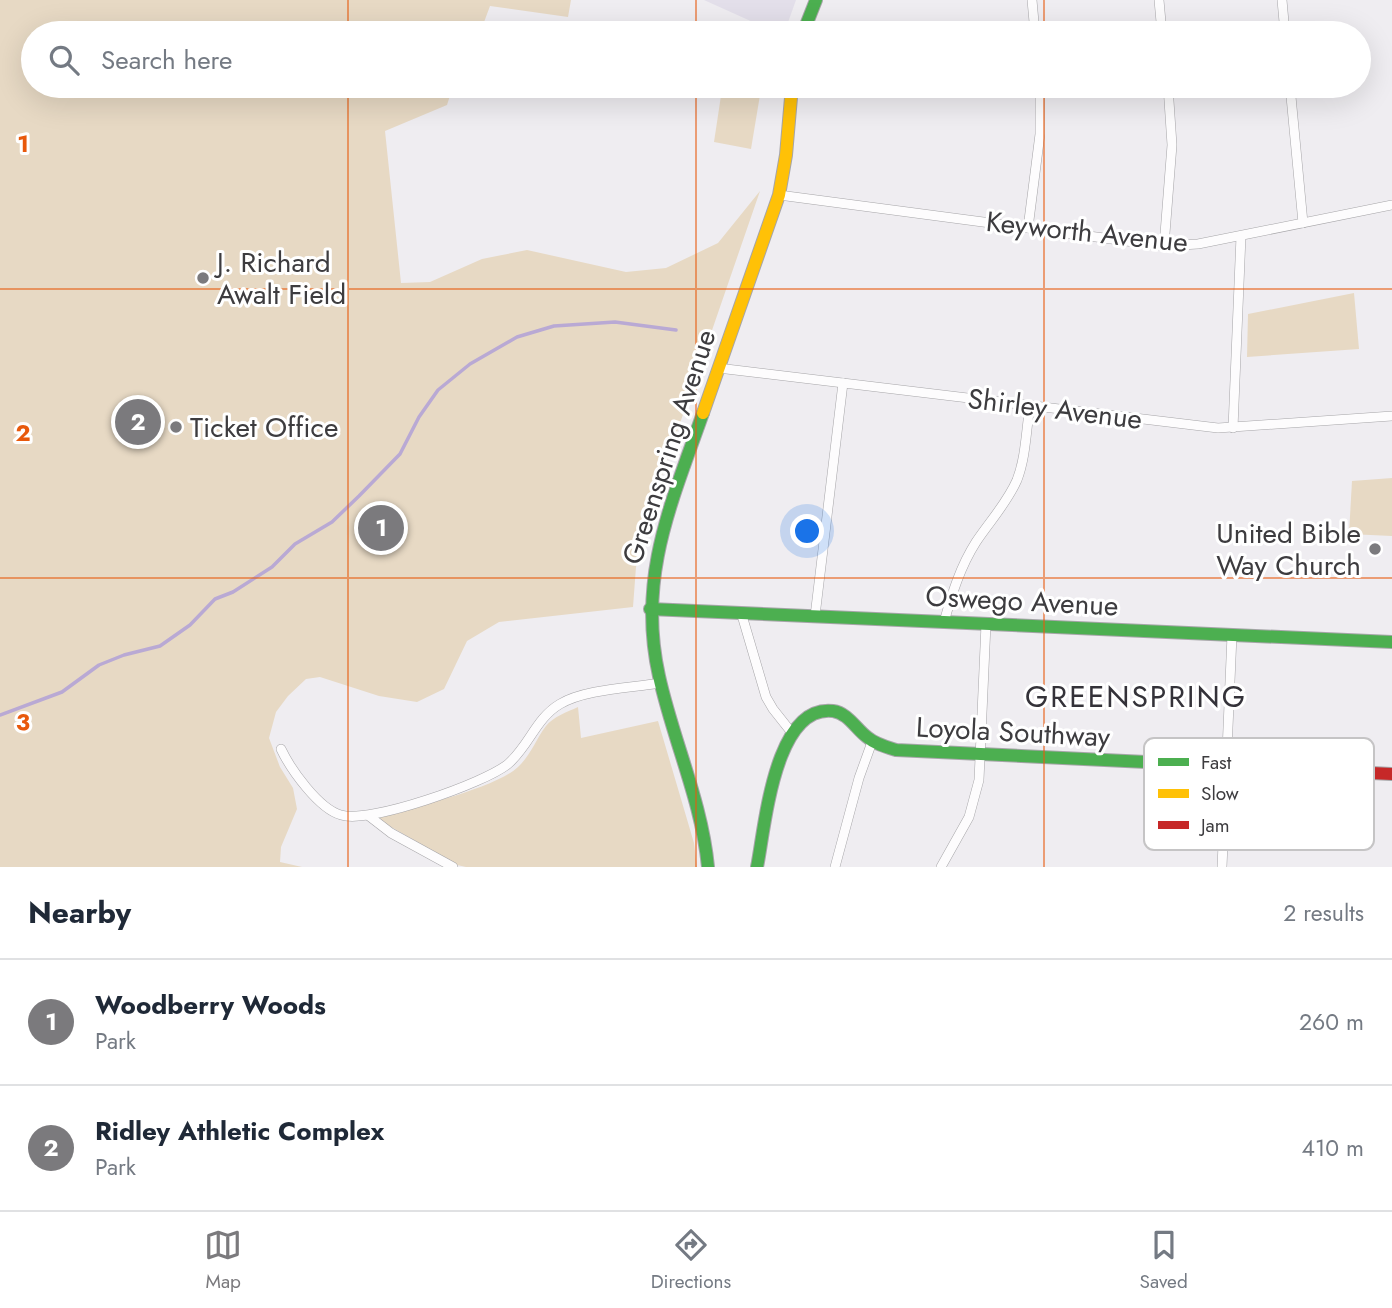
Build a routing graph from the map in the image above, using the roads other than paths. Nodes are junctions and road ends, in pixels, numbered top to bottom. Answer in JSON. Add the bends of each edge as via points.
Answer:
{"nodes":[{"id":1,"x":816,"y":0,"type":"edge"},
{"id":2,"x":1032,"y":0,"type":"edge"},
{"id":3,"x":1159,"y":0,"type":"edge"},
{"id":4,"x":1282,"y":0,"type":"edge"},
{"id":5,"x":808,"y":21,"type":"edge"},
{"id":6,"x":1034,"y":21,"type":"edge"},
{"id":7,"x":1161,"y":21,"type":"edge"},
{"id":8,"x":1284,"y":21,"type":"edge"},
{"id":9,"x":791,"y":98,"type":"edge"},
{"id":10,"x":1040,"y":98,"type":"edge"},
{"id":11,"x":1169,"y":98,"type":"edge"},
{"id":12,"x":1291,"y":98,"type":"edge"},
{"id":13,"x":779,"y":195,"type":"junction"},
{"id":14,"x":1392,"y":205,"type":"edge"},
{"id":15,"x":1303,"y":223,"type":"junction"},
{"id":16,"x":1028,"y":228,"type":"junction"},
{"id":17,"x":1241,"y":236,"type":"junction"},
{"id":18,"x":1164,"y":246,"type":"junction"},
{"id":19,"x":718,"y":368,"type":"junction"},
{"id":20,"x":843,"y":383,"type":"junction"},
{"id":21,"x":1030,"y":406,"type":"junction"},
{"id":22,"x":1392,"y":416,"type":"edge"},
{"id":23,"x":1233,"y":428,"type":"junction"},
{"id":24,"x":650,"y":608,"type":"junction"},
{"id":25,"x":741,"y":612,"type":"junction"},
{"id":26,"x":815,"y":615,"type":"junction"},
{"id":27,"x":944,"y":622,"type":"junction"},
{"id":28,"x":986,"y":624,"type":"junction"},
{"id":29,"x":1232,"y":635,"type":"junction"},
{"id":30,"x":1392,"y":642,"type":"edge"},
{"id":31,"x":660,"y":683,"type":"junction"},
{"id":32,"x":792,"y":733,"type":"junction"},
{"id":33,"x":1228,"y":738,"type":"edge"},
{"id":34,"x":872,"y":742,"type":"junction"},
{"id":35,"x":281,"y":749,"type":"dead end"},
{"id":36,"x":980,"y":755,"type":"junction"},
{"id":37,"x":1144,"y":762,"type":"edge"},
{"id":38,"x":1374,"y":773,"type":"edge"},
{"id":39,"x":1392,"y":774,"type":"edge"},
{"id":40,"x":369,"y":816,"type":"junction"},
{"id":41,"x":453,"y":867,"type":"edge"},
{"id":42,"x":708,"y":867,"type":"edge"},
{"id":43,"x":757,"y":867,"type":"edge"},
{"id":44,"x":835,"y":867,"type":"edge"},
{"id":45,"x":941,"y":867,"type":"edge"}],
"edges":[{"from":1,"to":5,"type":"street"},
{"from":2,"to":6,"type":"street"},
{"from":3,"to":7,"type":"street"},
{"from":4,"to":8,"type":"street"},
{"from":9,"to":13,"type":"street","name":"Greenspring Avenue"},
{"from":10,"to":16,"type":"street"},
{"from":11,"to":18,"type":"street","via":[[1172,145]]},
{"from":12,"to":15,"type":"street"},
{"from":13,"to":16,"type":"street","name":"Keyworth Avenue"},
{"from":13,"to":19,"type":"street","name":"Greenspring Avenue"},
{"from":14,"to":15,"type":"street","name":"Keyworth Avenue"},
{"from":15,"to":17,"type":"street","name":"Keyworth Avenue"},
{"from":16,"to":18,"type":"street","name":"Keyworth Avenue"},
{"from":17,"to":18,"type":"street","name":"Keyworth Avenue"},
{"from":17,"to":23,"type":"street"},
{"from":19,"to":20,"type":"street","name":"Shirley Avenue"},
{"from":19,"to":24,"type":"street","name":"Greenspring Avenue","via":[[659,541]]},
{"from":20,"to":21,"type":"street","name":"Shirley Avenue"},
{"from":20,"to":26,"type":"street"},
{"from":21,"to":23,"type":"street","name":"Shirley Avenue"},
{"from":21,"to":27,"type":"street","via":[[1017,480],[967,557]]},
{"from":22,"to":23,"type":"street","name":"Shirley Avenue"},
{"from":24,"to":25,"type":"street","name":"Oswego Avenue"},
{"from":24,"to":31,"type":"street","name":"Greenspring Avenue"},
{"from":25,"to":26,"type":"street","name":"Oswego Avenue"},
{"from":25,"to":32,"type":"street","via":[[766,697]]},
{"from":26,"to":27,"type":"street","name":"Oswego Avenue"},
{"from":27,"to":28,"type":"street","name":"Oswego Avenue"},
{"from":28,"to":29,"type":"street","name":"Oswego Avenue"},
{"from":28,"to":36,"type":"street"},
{"from":29,"to":30,"type":"street","name":"Oswego Avenue"},
{"from":29,"to":33,"type":"street"},
{"from":31,"to":40,"type":"street","via":[[588,694],[562,703],[496,772]]},
{"from":31,"to":42,"type":"street","name":"Greenspring Avenue","via":[[703,828]]},
{"from":32,"to":34,"type":"street","via":[[810,714],[831,710],[847,717]]},
{"from":32,"to":43,"type":"street","via":[[768,804]]},
{"from":34,"to":36,"type":"street","name":"Loyola Southway","via":[[896,750]]},
{"from":34,"to":44,"type":"street"},
{"from":35,"to":40,"type":"street","via":[[301,779],[331,810],[352,817]]},
{"from":36,"to":37,"type":"street","name":"Loyola Southway"},
{"from":36,"to":45,"type":"street","via":[[973,804]]},
{"from":38,"to":39,"type":"street","name":"Loyola Southway"},
{"from":40,"to":41,"type":"street"}]}
